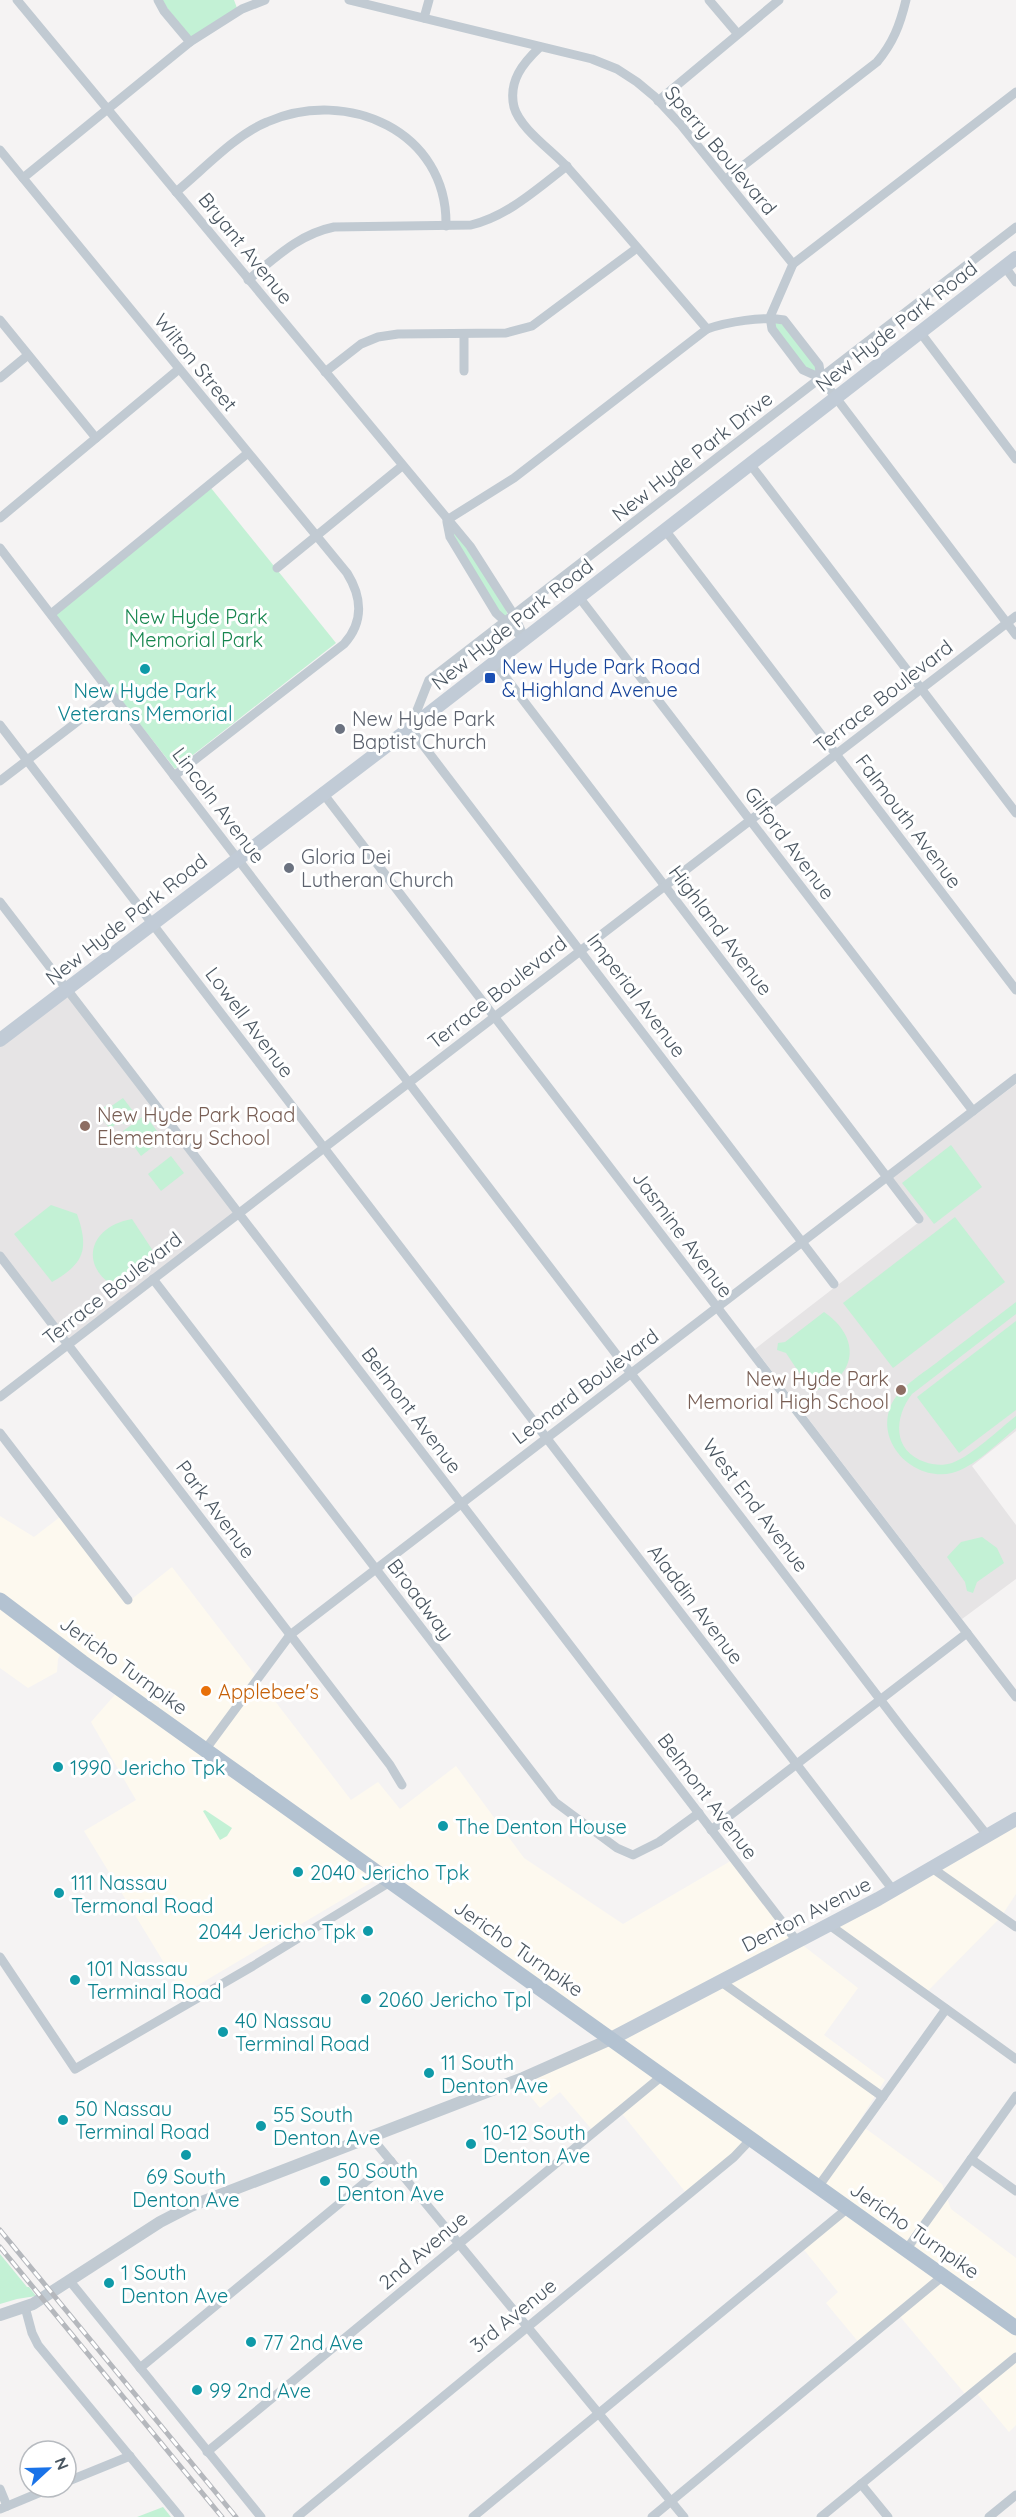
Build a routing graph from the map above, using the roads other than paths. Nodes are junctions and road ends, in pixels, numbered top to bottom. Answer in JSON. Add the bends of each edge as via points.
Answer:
{"nodes":[{"id":1,"x":17,"y":0,"type":"edge"},
{"id":2,"x":158,"y":0,"type":"edge"},
{"id":3,"x":265,"y":0,"type":"edge"},
{"id":4,"x":349,"y":0,"type":"edge"},
{"id":5,"x":429,"y":0,"type":"edge"},
{"id":6,"x":709,"y":0,"type":"edge"},
{"id":7,"x":779,"y":0,"type":"edge"},
{"id":8,"x":906,"y":0,"type":"edge"},
{"id":9,"x":240,"y":4,"type":"edge"},
{"id":10,"x":424,"y":18,"type":"junction"},
{"id":11,"x":737,"y":33,"type":"junction"},
{"id":12,"x":190,"y":42,"type":"junction"},
{"id":13,"x":540,"y":47,"type":"junction"},
{"id":14,"x":1016,"y":92,"type":"edge"},
{"id":15,"x":658,"y":101,"type":"junction"},
{"id":16,"x":107,"y":108,"type":"junction"},
{"id":17,"x":0,"y":150,"type":"edge"},
{"id":18,"x":567,"y":166,"type":"junction"},
{"id":19,"x":23,"y":178,"type":"junction"},
{"id":20,"x":726,"y":180,"type":"junction"},
{"id":21,"x":176,"y":192,"type":"junction"},
{"id":22,"x":447,"y":226,"type":"junction"},
{"id":23,"x":1016,"y":227,"type":"edge"},
{"id":24,"x":637,"y":248,"type":"junction"},
{"id":25,"x":1016,"y":258,"type":"edge"},
{"id":26,"x":792,"y":264,"type":"junction"},
{"id":27,"x":1005,"y":267,"type":"junction"},
{"id":28,"x":248,"y":280,"type":"junction"},
{"id":29,"x":1016,"y":282,"type":"edge"},
{"id":30,"x":770,"y":317,"type":"junction"},
{"id":31,"x":0,"y":320,"type":"edge"},
{"id":32,"x":707,"y":329,"type":"junction"},
{"id":33,"x":920,"y":332,"type":"junction"},
{"id":34,"x":464,"y":334,"type":"junction"},
{"id":35,"x":28,"y":355,"type":"junction"},
{"id":36,"x":179,"y":369,"type":"junction"},
{"id":37,"x":464,"y":370,"type":"dead end"},
{"id":38,"x":325,"y":372,"type":"junction"},
{"id":39,"x":0,"y":378,"type":"edge"},
{"id":40,"x":821,"y":378,"type":"junction"},
{"id":41,"x":835,"y":397,"type":"junction"},
{"id":42,"x":96,"y":438,"type":"junction"},
{"id":43,"x":248,"y":453,"type":"junction"},
{"id":44,"x":1016,"y":459,"type":"edge"},
{"id":45,"x":750,"y":464,"type":"junction"},
{"id":46,"x":402,"y":466,"type":"junction"},
{"id":47,"x":0,"y":518,"type":"edge"},
{"id":48,"x":447,"y":520,"type":"junction"},
{"id":49,"x":665,"y":530,"type":"junction"},
{"id":50,"x":315,"y":536,"type":"junction"},
{"id":51,"x":0,"y":549,"type":"edge"},
{"id":52,"x":277,"y":568,"type":"dead end"},
{"id":53,"x":579,"y":597,"type":"junction"},
{"id":54,"x":51,"y":614,"type":"junction"},
{"id":55,"x":514,"y":615,"type":"junction"},
{"id":56,"x":1016,"y":616,"type":"edge"},
{"id":57,"x":504,"y":622,"type":"junction"},
{"id":58,"x":1007,"y":623,"type":"junction"},
{"id":59,"x":1016,"y":634,"type":"edge"},
{"id":60,"x":525,"y":639,"type":"junction"},
{"id":61,"x":494,"y":662,"type":"junction"},
{"id":62,"x":921,"y":690,"type":"junction"},
{"id":63,"x":112,"y":695,"type":"junction"},
{"id":64,"x":0,"y":725,"type":"edge"},
{"id":65,"x":410,"y":728,"type":"junction"},
{"id":66,"x":836,"y":755,"type":"junction"},
{"id":67,"x":27,"y":760,"type":"junction"},
{"id":68,"x":174,"y":776,"type":"junction"},
{"id":69,"x":0,"y":781,"type":"edge"},
{"id":70,"x":322,"y":792,"type":"junction"},
{"id":71,"x":1016,"y":813,"type":"edge"},
{"id":72,"x":751,"y":821,"type":"junction"},
{"id":73,"x":237,"y":858,"type":"junction"},
{"id":74,"x":665,"y":886,"type":"junction"},
{"id":75,"x":0,"y":902,"type":"edge"},
{"id":76,"x":152,"y":923,"type":"junction"},
{"id":77,"x":580,"y":951,"type":"junction"},
{"id":78,"x":67,"y":989,"type":"junction"},
{"id":79,"x":1016,"y":990,"type":"edge"},
{"id":80,"x":494,"y":1017,"type":"junction"},
{"id":81,"x":0,"y":1040,"type":"edge"},
{"id":82,"x":1016,"y":1078,"type":"edge"},
{"id":83,"x":409,"y":1083,"type":"junction"},
{"id":84,"x":973,"y":1111,"type":"junction"},
{"id":85,"x":324,"y":1148,"type":"junction"},
{"id":86,"x":887,"y":1177,"type":"junction"},
{"id":87,"x":239,"y":1213,"type":"junction"},
{"id":88,"x":919,"y":1219,"type":"dead end"},
{"id":89,"x":802,"y":1242,"type":"junction"},
{"id":90,"x":0,"y":1256,"type":"edge"},
{"id":91,"x":153,"y":1279,"type":"junction"},
{"id":92,"x":834,"y":1284,"type":"dead end"},
{"id":93,"x":717,"y":1307,"type":"junction"},
{"id":94,"x":68,"y":1345,"type":"junction"},
{"id":95,"x":493,"y":1369,"type":"joint"},
{"id":96,"x":632,"y":1373,"type":"junction"},
{"id":97,"x":0,"y":1397,"type":"edge"},
{"id":98,"x":0,"y":1433,"type":"edge"},
{"id":99,"x":546,"y":1438,"type":"junction"},
{"id":100,"x":461,"y":1503,"type":"junction"},
{"id":101,"x":376,"y":1569,"type":"junction"},
{"id":102,"x":0,"y":1600,"type":"edge"},
{"id":103,"x":128,"y":1600,"type":"dead end"},
{"id":104,"x":967,"y":1633,"type":"junction"},
{"id":105,"x":290,"y":1635,"type":"junction"},
{"id":106,"x":1016,"y":1698,"type":"edge"},
{"id":107,"x":881,"y":1699,"type":"junction"},
{"id":108,"x":205,"y":1750,"type":"junction"},
{"id":109,"x":796,"y":1764,"type":"junction"},
{"id":110,"x":402,"y":1785,"type":"dead end"},
{"id":111,"x":699,"y":1813,"type":"junction"},
{"id":112,"x":1016,"y":1819,"type":"edge"},
{"id":113,"x":711,"y":1830,"type":"junction"},
{"id":114,"x":987,"y":1835,"type":"junction"},
{"id":115,"x":932,"y":1868,"type":"junction"},
{"id":116,"x":390,"y":1882,"type":"junction"},
{"id":117,"x":893,"y":1890,"type":"junction"},
{"id":118,"x":828,"y":1924,"type":"junction"},
{"id":119,"x":1016,"y":1927,"type":"edge"},
{"id":120,"x":796,"y":1940,"type":"junction"},
{"id":121,"x":0,"y":1957,"type":"edge"},
{"id":122,"x":720,"y":1981,"type":"junction"},
{"id":123,"x":946,"y":2009,"type":"junction"},
{"id":124,"x":611,"y":2039,"type":"junction"},
{"id":125,"x":1016,"y":2059,"type":"edge"},
{"id":126,"x":662,"y":2076,"type":"junction"},
{"id":127,"x":1016,"y":2096,"type":"edge"},
{"id":128,"x":883,"y":2097,"type":"junction"},
{"id":129,"x":371,"y":2137,"type":"junction"},
{"id":130,"x":752,"y":2139,"type":"junction"},
{"id":131,"x":971,"y":2159,"type":"junction"},
{"id":132,"x":391,"y":2161,"type":"junction"},
{"id":133,"x":818,"y":2187,"type":"junction"},
{"id":134,"x":1016,"y":2191,"type":"edge"},
{"id":135,"x":848,"y":2208,"type":"junction"},
{"id":136,"x":459,"y":2243,"type":"junction"},
{"id":137,"x":906,"y":2250,"type":"junction"},
{"id":138,"x":944,"y":2277,"type":"junction"},
{"id":139,"x":69,"y":2280,"type":"junction"},
{"id":140,"x":25,"y":2307,"type":"junction"},
{"id":141,"x":0,"y":2314,"type":"edge"},
{"id":142,"x":528,"y":2327,"type":"junction"},
{"id":143,"x":1016,"y":2328,"type":"edge"},
{"id":144,"x":1016,"y":2357,"type":"edge"},
{"id":145,"x":140,"y":2368,"type":"junction"},
{"id":146,"x":599,"y":2413,"type":"junction"},
{"id":147,"x":207,"y":2452,"type":"junction"},
{"id":148,"x":130,"y":2456,"type":"junction"},
{"id":149,"x":78,"y":2477,"type":"edge"},
{"id":150,"x":861,"y":2484,"type":"junction"},
{"id":151,"x":0,"y":2489,"type":"edge"},
{"id":152,"x":1016,"y":2495,"type":"edge"},
{"id":153,"x":24,"y":2499,"type":"edge"},
{"id":154,"x":671,"y":2501,"type":"junction"},
{"id":155,"x":3,"y":2508,"type":"edge"},
{"id":156,"x":180,"y":2517,"type":"edge"},
{"id":157,"x":261,"y":2517,"type":"edge"},
{"id":158,"x":297,"y":2517,"type":"edge"},
{"id":159,"x":474,"y":2517,"type":"edge"},
{"id":160,"x":652,"y":2517,"type":"edge"},
{"id":161,"x":684,"y":2517,"type":"edge"},
{"id":162,"x":821,"y":2517,"type":"edge"},
{"id":163,"x":888,"y":2517,"type":"edge"},
{"id":164,"x":989,"y":2517,"type":"edge"}],
"edges":[{"from":1,"to":16,"type":"street","name":"Bryant Avenue"},
{"from":2,"to":12,"type":"street"},
{"from":3,"to":9,"type":"street"},
{"from":4,"to":10,"type":"street","name":"Sperry Boulevard"},
{"from":5,"to":10,"type":"street"},
{"from":6,"to":11,"type":"street"},
{"from":7,"to":11,"type":"street"},
{"from":8,"to":20,"type":"street","via":[[897,34],[877,62]]},
{"from":9,"to":12,"type":"street"},
{"from":10,"to":13,"type":"street","name":"Sperry Boulevard"},
{"from":11,"to":15,"type":"street"},
{"from":12,"to":16,"type":"street"},
{"from":13,"to":15,"type":"street","name":"Sperry Boulevard","via":[[617,69]]},
{"from":13,"to":18,"type":"street","via":[[519,70],[513,86],[514,109],[524,125]]},
{"from":14,"to":26,"type":"street"},
{"from":15,"to":20,"type":"street","name":"Sperry Boulevard"},
{"from":16,"to":19,"type":"street"},
{"from":16,"to":21,"type":"street","name":"Bryant Avenue"},
{"from":17,"to":19,"type":"street","name":"Wilton Street"},
{"from":18,"to":22,"type":"street","via":[[497,217],[471,225]]},
{"from":18,"to":24,"type":"street"},
{"from":19,"to":36,"type":"street","name":"Wilton Street"},
{"from":20,"to":26,"type":"street","name":"Sperry Boulevard"},
{"from":21,"to":22,"type":"street","via":[[264,123],[305,110],[336,109],[375,119],[416,147],[439,179]]},
{"from":21,"to":28,"type":"street","name":"Bryant Avenue"},
{"from":22,"to":28,"type":"street","via":[[318,230],[296,240]]},
{"from":23,"to":40,"type":"street","name":"New Hyde Park Drive"},
{"from":24,"to":32,"type":"street"},
{"from":24,"to":34,"type":"street","via":[[532,326],[506,333]]},
{"from":25,"to":27,"type":"main road","name":"New Hyde Park Road"},
{"from":26,"to":30,"type":"street"},
{"from":27,"to":29,"type":"street"},
{"from":27,"to":33,"type":"main road","name":"New Hyde Park Road"},
{"from":28,"to":38,"type":"street","name":"Bryant Avenue"},
{"from":30,"to":32,"type":"street"},
{"from":30,"to":40,"type":"street","via":[[772,329],[803,370]]},
{"from":30,"to":40,"type":"street","via":[[784,320],[819,365]]},
{"from":31,"to":35,"type":"street"},
{"from":32,"to":48,"type":"street","via":[[514,478]]},
{"from":33,"to":41,"type":"main road","name":"New Hyde Park Road"},
{"from":33,"to":44,"type":"street"},
{"from":34,"to":37,"type":"street"},
{"from":34,"to":38,"type":"street","via":[[378,337],[361,344]]},
{"from":35,"to":39,"type":"street"},
{"from":35,"to":42,"type":"street"},
{"from":36,"to":42,"type":"street"},
{"from":36,"to":43,"type":"street","name":"Wilton Street"},
{"from":38,"to":46,"type":"street","name":"Bryant Avenue"},
{"from":40,"to":41,"type":"street"},
{"from":40,"to":55,"type":"street","name":"New Hyde Park Drive"},
{"from":41,"to":45,"type":"main road","name":"New Hyde Park Road"},
{"from":41,"to":58,"type":"street"},
{"from":42,"to":47,"type":"street"},
{"from":43,"to":50,"type":"street","name":"Wilton Street"},
{"from":43,"to":54,"type":"street"},
{"from":45,"to":49,"type":"main road","name":"New Hyde Park Road"},
{"from":45,"to":62,"type":"street"},
{"from":46,"to":48,"type":"street","name":"Bryant Avenue"},
{"from":46,"to":50,"type":"street"},
{"from":48,"to":55,"type":"street","name":"Bryant Avenue","via":[[470,546]]},
{"from":48,"to":57,"type":"street","name":"Bryant Avenue","via":[[450,537]]},
{"from":49,"to":53,"type":"main road","name":"New Hyde Park Road"},
{"from":49,"to":66,"type":"street","name":"Falmouth Avenue"},
{"from":50,"to":52,"type":"street"},
{"from":50,"to":68,"type":"street","name":"Wilton Street","via":[[354,584],[360,610],[356,627],[344,644]]},
{"from":51,"to":54,"type":"street","name":"Lincoln Avenue"},
{"from":53,"to":60,"type":"main road","name":"New Hyde Park Road"},
{"from":53,"to":72,"type":"street","name":"Gilford Avenue"},
{"from":54,"to":63,"type":"street","name":"Lincoln Avenue"},
{"from":55,"to":57,"type":"street","name":"New Hyde Park Drive"},
{"from":55,"to":60,"type":"street","name":"Bryant Avenue"},
{"from":56,"to":58,"type":"street","name":"Terrace Boulevard"},
{"from":57,"to":60,"type":"street","name":"Bryant Avenue"},
{"from":57,"to":65,"type":"street","name":"New Hyde Park Drive","via":[[429,680]]},
{"from":58,"to":59,"type":"street"},
{"from":58,"to":62,"type":"street","name":"Terrace Boulevard"},
{"from":60,"to":61,"type":"main road","name":"New Hyde Park Road"},
{"from":61,"to":65,"type":"main road","name":"New Hyde Park Road"},
{"from":61,"to":74,"type":"street","name":"Highland Avenue"},
{"from":62,"to":66,"type":"street","name":"Terrace Boulevard"},
{"from":62,"to":71,"type":"street"},
{"from":63,"to":67,"type":"street"},
{"from":63,"to":68,"type":"street","name":"Lincoln Avenue"},
{"from":64,"to":67,"type":"street","name":"Lowell Avenue"},
{"from":65,"to":70,"type":"main road","name":"New Hyde Park Road"},
{"from":65,"to":77,"type":"street","name":"Imperial Avenue"},
{"from":66,"to":72,"type":"street","name":"Terrace Boulevard"},
{"from":66,"to":79,"type":"street","name":"Falmouth Avenue"},
{"from":67,"to":69,"type":"street"},
{"from":67,"to":76,"type":"street","name":"Lowell Avenue"},
{"from":68,"to":73,"type":"street","name":"Lincoln Avenue"},
{"from":70,"to":73,"type":"main road","name":"New Hyde Park Road"},
{"from":70,"to":80,"type":"street","name":"Jasmine Avenue"},
{"from":72,"to":74,"type":"street","name":"Terrace Boulevard"},
{"from":72,"to":84,"type":"street","name":"Gilford Avenue"},
{"from":73,"to":76,"type":"main road","name":"New Hyde Park Road"},
{"from":73,"to":83,"type":"street","name":"Lincoln Avenue"},
{"from":74,"to":77,"type":"street","name":"Terrace Boulevard"},
{"from":74,"to":86,"type":"street","name":"Highland Avenue"},
{"from":75,"to":78,"type":"street","name":"Belmont Avenue"},
{"from":76,"to":78,"type":"main road","name":"New Hyde Park Road"},
{"from":76,"to":85,"type":"street","name":"Lowell Avenue"},
{"from":77,"to":80,"type":"street","name":"Terrace Boulevard"},
{"from":77,"to":89,"type":"street","name":"Imperial Avenue"},
{"from":78,"to":81,"type":"main road","name":"New Hyde Park Road"},
{"from":78,"to":87,"type":"street","name":"Belmont Avenue"},
{"from":80,"to":83,"type":"street","name":"Terrace Boulevard"},
{"from":80,"to":93,"type":"street","name":"Jasmine Avenue"},
{"from":82,"to":84,"type":"street","name":"Leonard Boulevard"},
{"from":83,"to":85,"type":"street","name":"Terrace Boulevard"},
{"from":83,"to":96,"type":"street","name":"West End Avenue"},
{"from":84,"to":86,"type":"street","name":"Leonard Boulevard"},
{"from":85,"to":87,"type":"street","name":"Terrace Boulevard"},
{"from":85,"to":95,"type":"street","name":"Lowell Avenue"},
{"from":86,"to":88,"type":"street","name":"Highland Avenue"},
{"from":86,"to":89,"type":"street","name":"Leonard Boulevard"},
{"from":87,"to":91,"type":"street","name":"Terrace Boulevard"},
{"from":87,"to":100,"type":"street","name":"Belmont Avenue"},
{"from":89,"to":92,"type":"street","name":"Imperial Avenue"},
{"from":89,"to":93,"type":"street","name":"Leonard Boulevard"},
{"from":90,"to":94,"type":"street","name":"Park Avenue"},
{"from":91,"to":94,"type":"street","name":"Terrace Boulevard"},
{"from":91,"to":101,"type":"street","name":"Broadway"},
{"from":93,"to":96,"type":"street","name":"Leonard Boulevard"},
{"from":93,"to":104,"type":"street","name":"Jasmine Avenue"},
{"from":94,"to":97,"type":"street","name":"Terrace Boulevard"},
{"from":94,"to":105,"type":"street","name":"Park Avenue"},
{"from":95,"to":99,"type":"street","name":"Aladdin Avenue"},
{"from":96,"to":99,"type":"street","name":"Leonard Boulevard"},
{"from":96,"to":107,"type":"street","name":"West End Avenue"},
{"from":98,"to":103,"type":"street"},
{"from":99,"to":100,"type":"street","name":"Leonard Boulevard"},
{"from":99,"to":109,"type":"street","name":"Aladdin Avenue"},
{"from":100,"to":101,"type":"street","name":"Leonard Boulevard"},
{"from":100,"to":111,"type":"street","name":"Belmont Avenue"},
{"from":101,"to":105,"type":"street","name":"Leonard Boulevard"},
{"from":101,"to":111,"type":"street","name":"Broadway","via":[[545,1791],[570,1815],[633,1855]]},
{"from":102,"to":108,"type":"main road","name":"Jericho Turnpike"},
{"from":104,"to":106,"type":"street","name":"Jasmine Avenue"},
{"from":104,"to":107,"type":"street"},
{"from":105,"to":108,"type":"street","name":"Leonard Boulevard"},
{"from":105,"to":110,"type":"street","name":"Park Avenue"},
{"from":107,"to":109,"type":"street"},
{"from":107,"to":114,"type":"street","name":"West End Avenue"},
{"from":108,"to":116,"type":"main road","name":"Jericho Turnpike"},
{"from":109,"to":113,"type":"street"},
{"from":109,"to":117,"type":"street","name":"Aladdin Avenue"},
{"from":111,"to":113,"type":"street","name":"Belmont Avenue"},
{"from":112,"to":114,"type":"main road","name":"Denton Avenue"},
{"from":113,"to":120,"type":"street","name":"Belmont Avenue"},
{"from":114,"to":115,"type":"main road","name":"Denton Avenue"},
{"from":115,"to":117,"type":"main road","name":"Denton Avenue"},
{"from":115,"to":119,"type":"street"},
{"from":116,"to":121,"type":"street","via":[[75,2069]]},
{"from":116,"to":124,"type":"main road","name":"Jericho Turnpike"},
{"from":117,"to":118,"type":"main road","name":"Denton Avenue"},
{"from":118,"to":120,"type":"main road","name":"Denton Avenue"},
{"from":118,"to":123,"type":"street"},
{"from":120,"to":122,"type":"main road","name":"Denton Avenue"},
{"from":122,"to":124,"type":"main road","name":"Denton Avenue"},
{"from":122,"to":128,"type":"street"},
{"from":123,"to":125,"type":"street"},
{"from":123,"to":128,"type":"street"},
{"from":124,"to":126,"type":"main road","name":"Jericho Turnpike"},
{"from":124,"to":129,"type":"street"},
{"from":126,"to":130,"type":"main road","name":"Jericho Turnpike"},
{"from":126,"to":136,"type":"street","name":"2nd Avenue"},
{"from":127,"to":131,"type":"street"},
{"from":128,"to":133,"type":"street"},
{"from":129,"to":132,"type":"street"},
{"from":129,"to":139,"type":"street","via":[[182,2210]]},
{"from":130,"to":133,"type":"main road","name":"Jericho Turnpike"},
{"from":130,"to":142,"type":"street","name":"3rd Avenue"},
{"from":131,"to":134,"type":"street"},
{"from":131,"to":137,"type":"street"},
{"from":132,"to":136,"type":"street"},
{"from":132,"to":145,"type":"street"},
{"from":133,"to":135,"type":"main road","name":"Jericho Turnpike"},
{"from":135,"to":137,"type":"main road","name":"Jericho Turnpike"},
{"from":135,"to":146,"type":"street"},
{"from":136,"to":142,"type":"street"},
{"from":136,"to":147,"type":"street","name":"2nd Avenue"},
{"from":137,"to":138,"type":"main road","name":"Jericho Turnpike"},
{"from":138,"to":143,"type":"main road","name":"Jericho Turnpike"},
{"from":138,"to":154,"type":"street"},
{"from":139,"to":140,"type":"street"},
{"from":139,"to":145,"type":"street"},
{"from":140,"to":141,"type":"street"},
{"from":140,"to":148,"type":"street","via":[[38,2345]]},
{"from":142,"to":146,"type":"street"},
{"from":142,"to":158,"type":"street","name":"3rd Avenue"},
{"from":144,"to":150,"type":"street"},
{"from":145,"to":147,"type":"street"},
{"from":146,"to":154,"type":"street"},
{"from":146,"to":159,"type":"street"},
{"from":147,"to":157,"type":"street"},
{"from":148,"to":149,"type":"street"},
{"from":148,"to":156,"type":"street"},
{"from":150,"to":162,"type":"street"},
{"from":150,"to":163,"type":"street"},
{"from":151,"to":155,"type":"street"},
{"from":152,"to":164,"type":"street"},
{"from":153,"to":155,"type":"street"},
{"from":154,"to":160,"type":"street"},
{"from":154,"to":161,"type":"street"}]}
